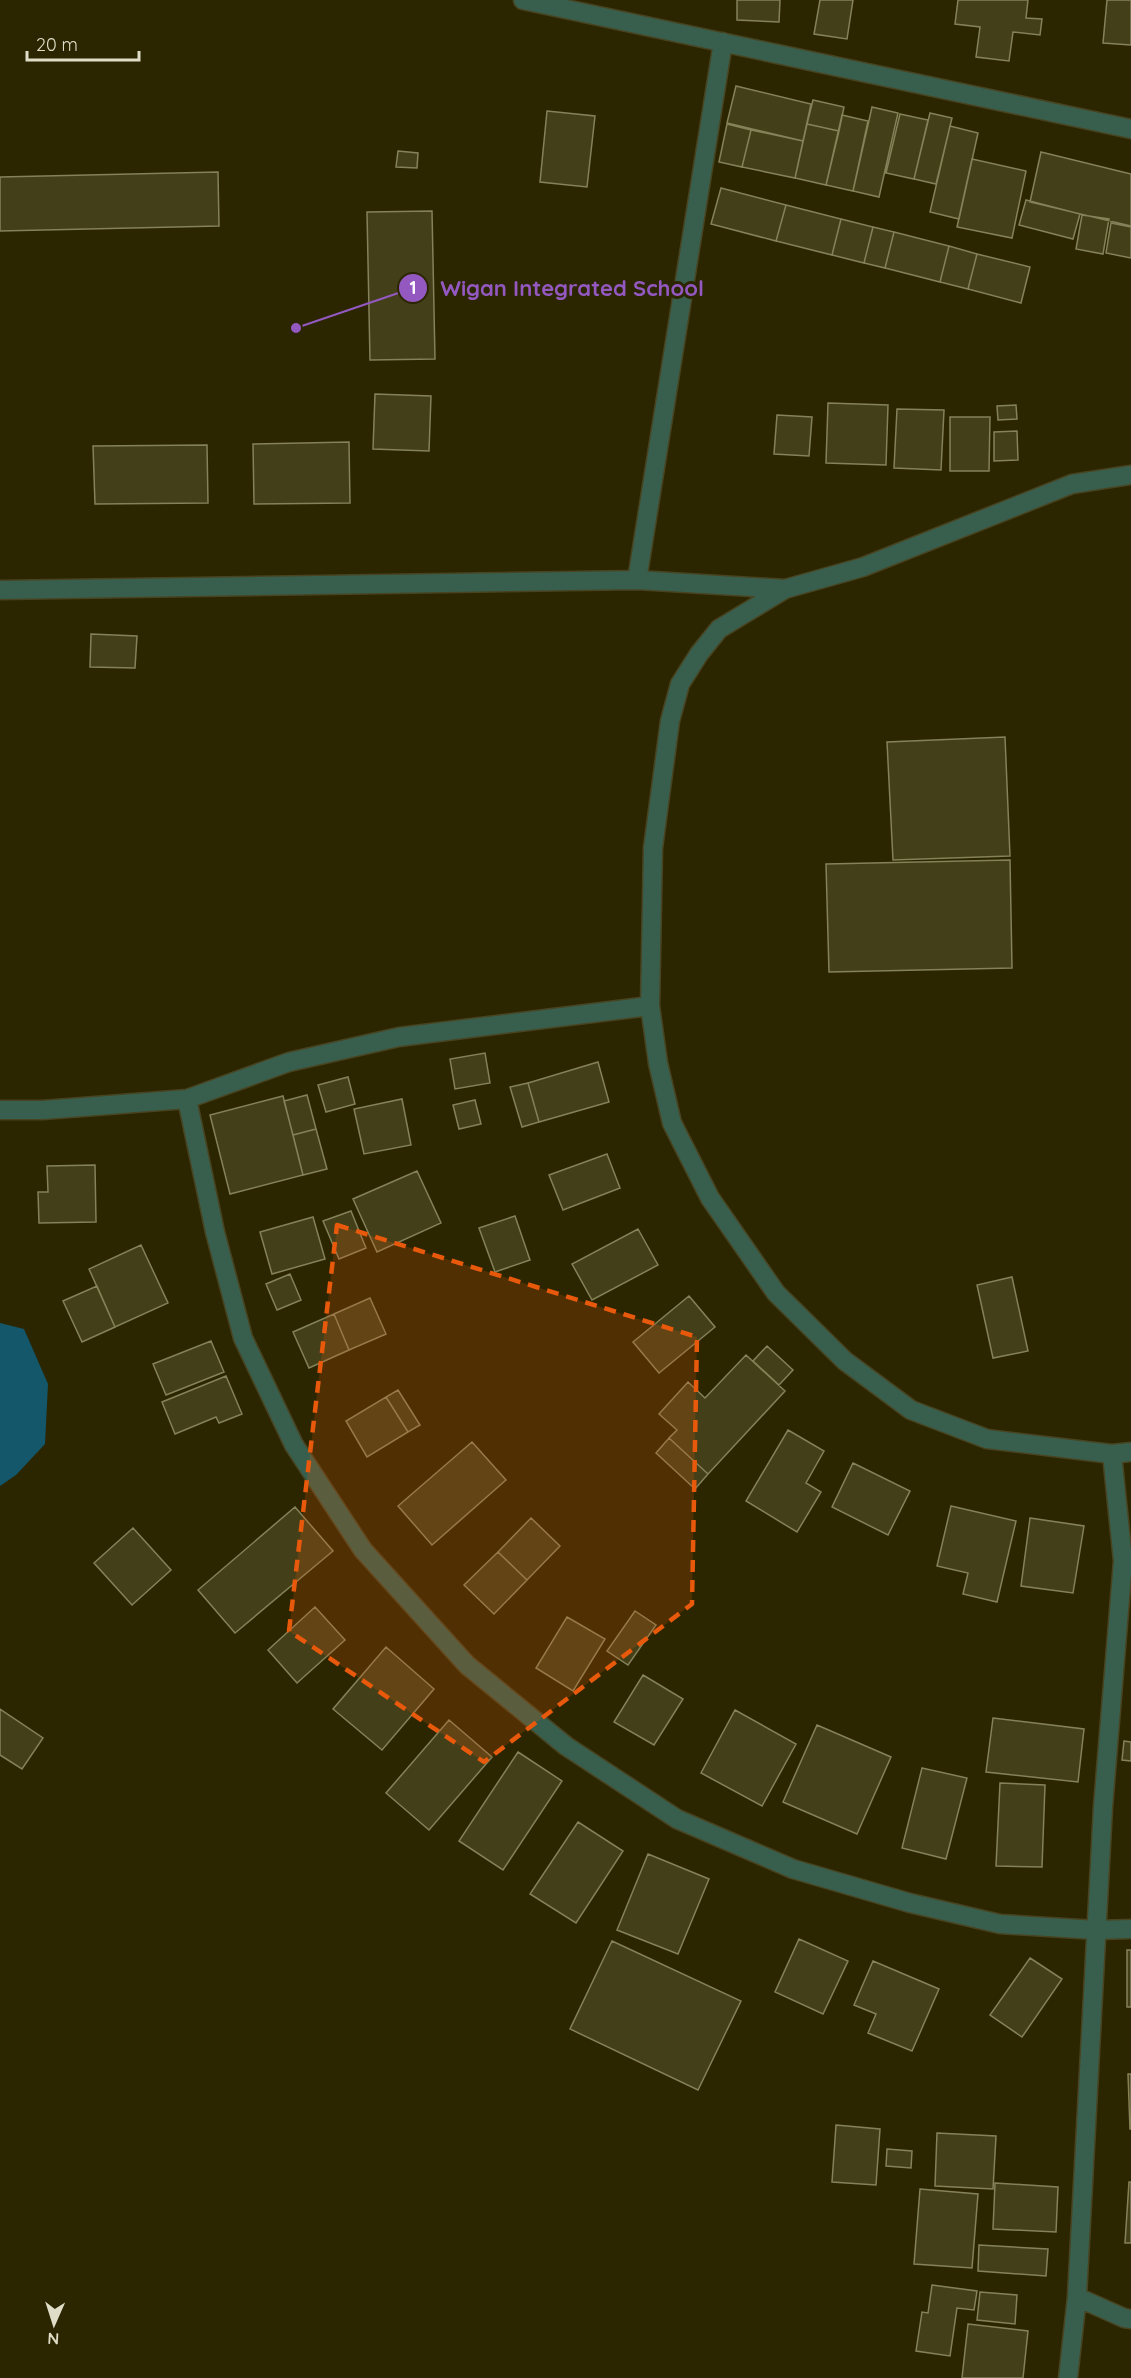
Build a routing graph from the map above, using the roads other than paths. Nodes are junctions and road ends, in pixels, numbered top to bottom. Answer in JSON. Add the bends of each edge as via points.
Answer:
{"nodes":[{"id":1,"x":523,"y":0,"type":"edge"},
{"id":2,"x":723,"y":42,"type":"junction"},
{"id":3,"x":1131,"y":129,"type":"edge"},
{"id":4,"x":1131,"y":475,"type":"edge"},
{"id":5,"x":637,"y":580,"type":"junction"},
{"id":6,"x":785,"y":589,"type":"junction"},
{"id":7,"x":0,"y":590,"type":"edge"},
{"id":8,"x":650,"y":1006,"type":"junction"},
{"id":9,"x":187,"y":1098,"type":"junction"},
{"id":10,"x":0,"y":1110,"type":"edge"},
{"id":11,"x":1131,"y":1452,"type":"edge"},
{"id":12,"x":1112,"y":1454,"type":"junction"},
{"id":13,"x":1131,"y":1929,"type":"edge"},
{"id":14,"x":1096,"y":1930,"type":"junction"},
{"id":15,"x":1077,"y":2297,"type":"junction"},
{"id":16,"x":1131,"y":2319,"type":"edge"},
{"id":17,"x":1068,"y":2378,"type":"edge"}],
"edges":[{"from":1,"to":2,"type":"street"},
{"from":2,"to":3,"type":"street"},
{"from":2,"to":5,"type":"street"},
{"from":4,"to":6,"type":"street","via":[[1072,484],[863,567]]},
{"from":5,"to":6,"type":"street"},
{"from":5,"to":7,"type":"street"},
{"from":6,"to":8,"type":"street","via":[[719,629],[680,684],[670,721],[653,848]]},
{"from":8,"to":9,"type":"street","via":[[399,1037],[289,1062]]},
{"from":8,"to":12,"type":"street","via":[[672,1123],[710,1198],[776,1293],[845,1361],[911,1410],[987,1439]]},
{"from":9,"to":10,"type":"street"},
{"from":9,"to":14,"type":"street","via":[[215,1232],[243,1338],[294,1444],[363,1550],[467,1665],[566,1746],[677,1819],[793,1869],[1000,1924]]},
{"from":11,"to":12,"type":"street"},
{"from":12,"to":14,"type":"street","via":[[1123,1561]]},
{"from":13,"to":14,"type":"street"},
{"from":14,"to":15,"type":"street"},
{"from":15,"to":16,"type":"street"},
{"from":15,"to":17,"type":"street"}]}
